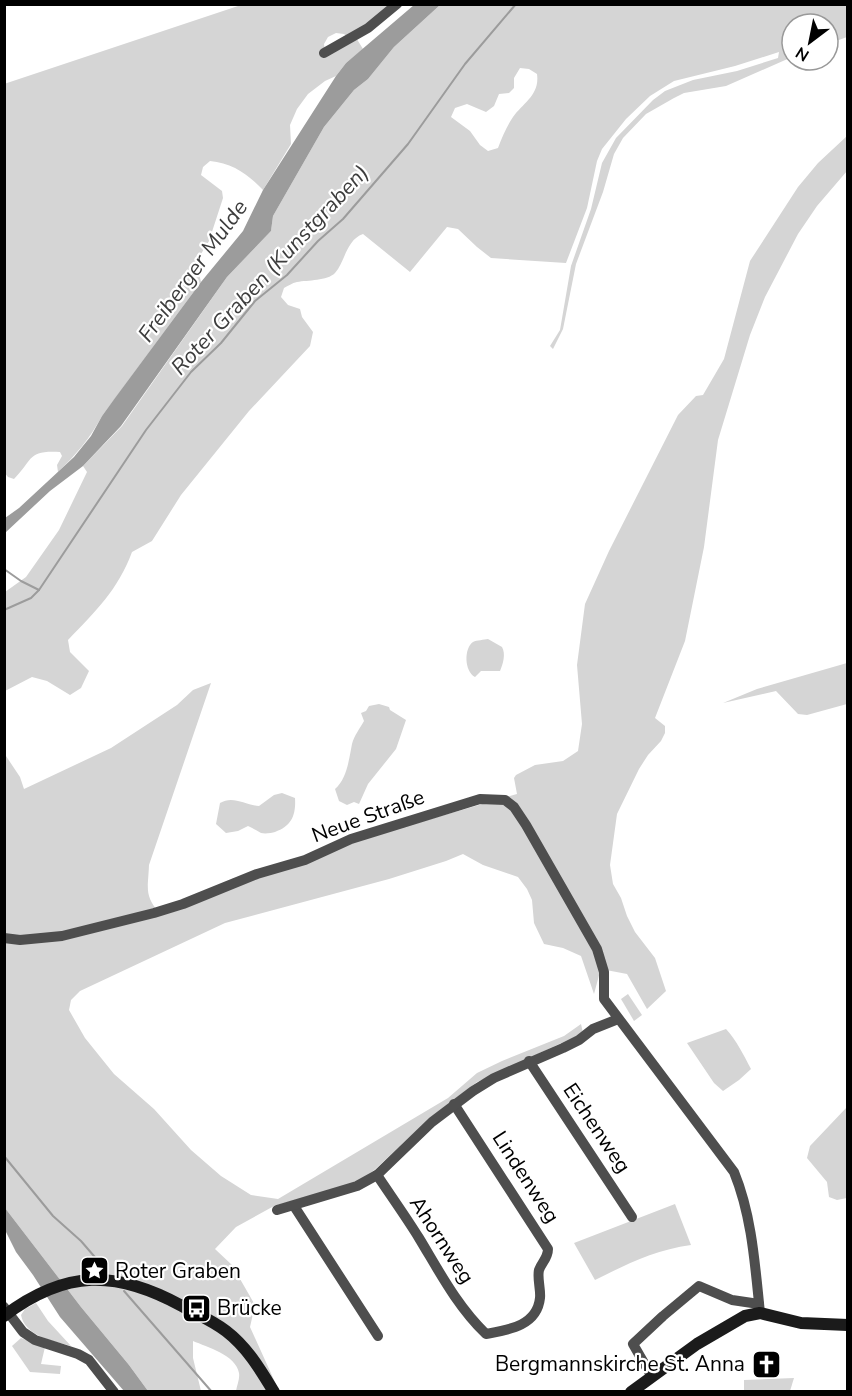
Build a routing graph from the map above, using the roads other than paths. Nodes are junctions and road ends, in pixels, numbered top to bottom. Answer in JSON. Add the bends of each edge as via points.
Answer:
{"nodes":[{"id":1,"x":397,"y":4,"type":"edge"},
{"id":2,"x":324,"y":53,"type":"dead end"},
{"id":3,"x":4,"y":938,"type":"edge"},
{"id":4,"x":618,"y":1019,"type":"junction"},
{"id":5,"x":529,"y":1061,"type":"junction"},
{"id":6,"x":454,"y":1104,"type":"junction"},
{"id":7,"x":377,"y":1175,"type":"junction"},
{"id":8,"x":294,"y":1206,"type":"junction"},
{"id":9,"x":277,"y":1210,"type":"dead end"},
{"id":10,"x":632,"y":1217,"type":"dead end"},
{"id":11,"x":759,"y":1309,"type":"junction"},
{"id":12,"x":9,"y":1311,"type":"edge"},
{"id":13,"x":476,"y":1324,"type":"joint"},
{"id":14,"x":848,"y":1325,"type":"edge"},
{"id":15,"x":378,"y":1336,"type":"dead end"},
{"id":16,"x":652,"y":1377,"type":"junction"},
{"id":17,"x":114,"y":1392,"type":"edge"},
{"id":18,"x":274,"y":1392,"type":"edge"},
{"id":19,"x":631,"y":1392,"type":"edge"}],
"edges":[{"from":1,"to":2,"type":"street","via":[[368,28]]},
{"from":3,"to":4,"type":"street","name":"Neue Straße","via":[[62,936],[154,913],[305,860],[351,839],[480,799],[505,800],[526,825],[597,949],[604,972],[604,999]]},
{"from":4,"to":5,"type":"street"},
{"from":4,"to":11,"type":"street","name":"Neue Straße","via":[[734,1172],[751,1234]]},
{"from":5,"to":6,"type":"street"},
{"from":5,"to":10,"type":"street","name":"Eichenweg"},
{"from":6,"to":7,"type":"street"},
{"from":6,"to":13,"type":"street","name":"Lindenweg","via":[[548,1251],[539,1271],[540,1301],[526,1322],[511,1330],[486,1334]]},
{"from":7,"to":8,"type":"street","via":[[357,1186]]},
{"from":7,"to":13,"type":"street","name":"Ahornweg"},
{"from":8,"to":9,"type":"street"},
{"from":8,"to":15,"type":"street"},
{"from":11,"to":14,"type":"street","via":[[801,1323]]},
{"from":11,"to":16,"type":"street","via":[[697,1344]]},
{"from":11,"to":16,"type":"street","via":[[699,1286],[633,1344]]},
{"from":12,"to":17,"type":"street","via":[[22,1332],[88,1360]]},
{"from":12,"to":18,"type":"street","via":[[60,1285],[99,1279],[130,1283],[159,1293],[225,1330],[258,1365]]},
{"from":16,"to":19,"type":"street"}]}
